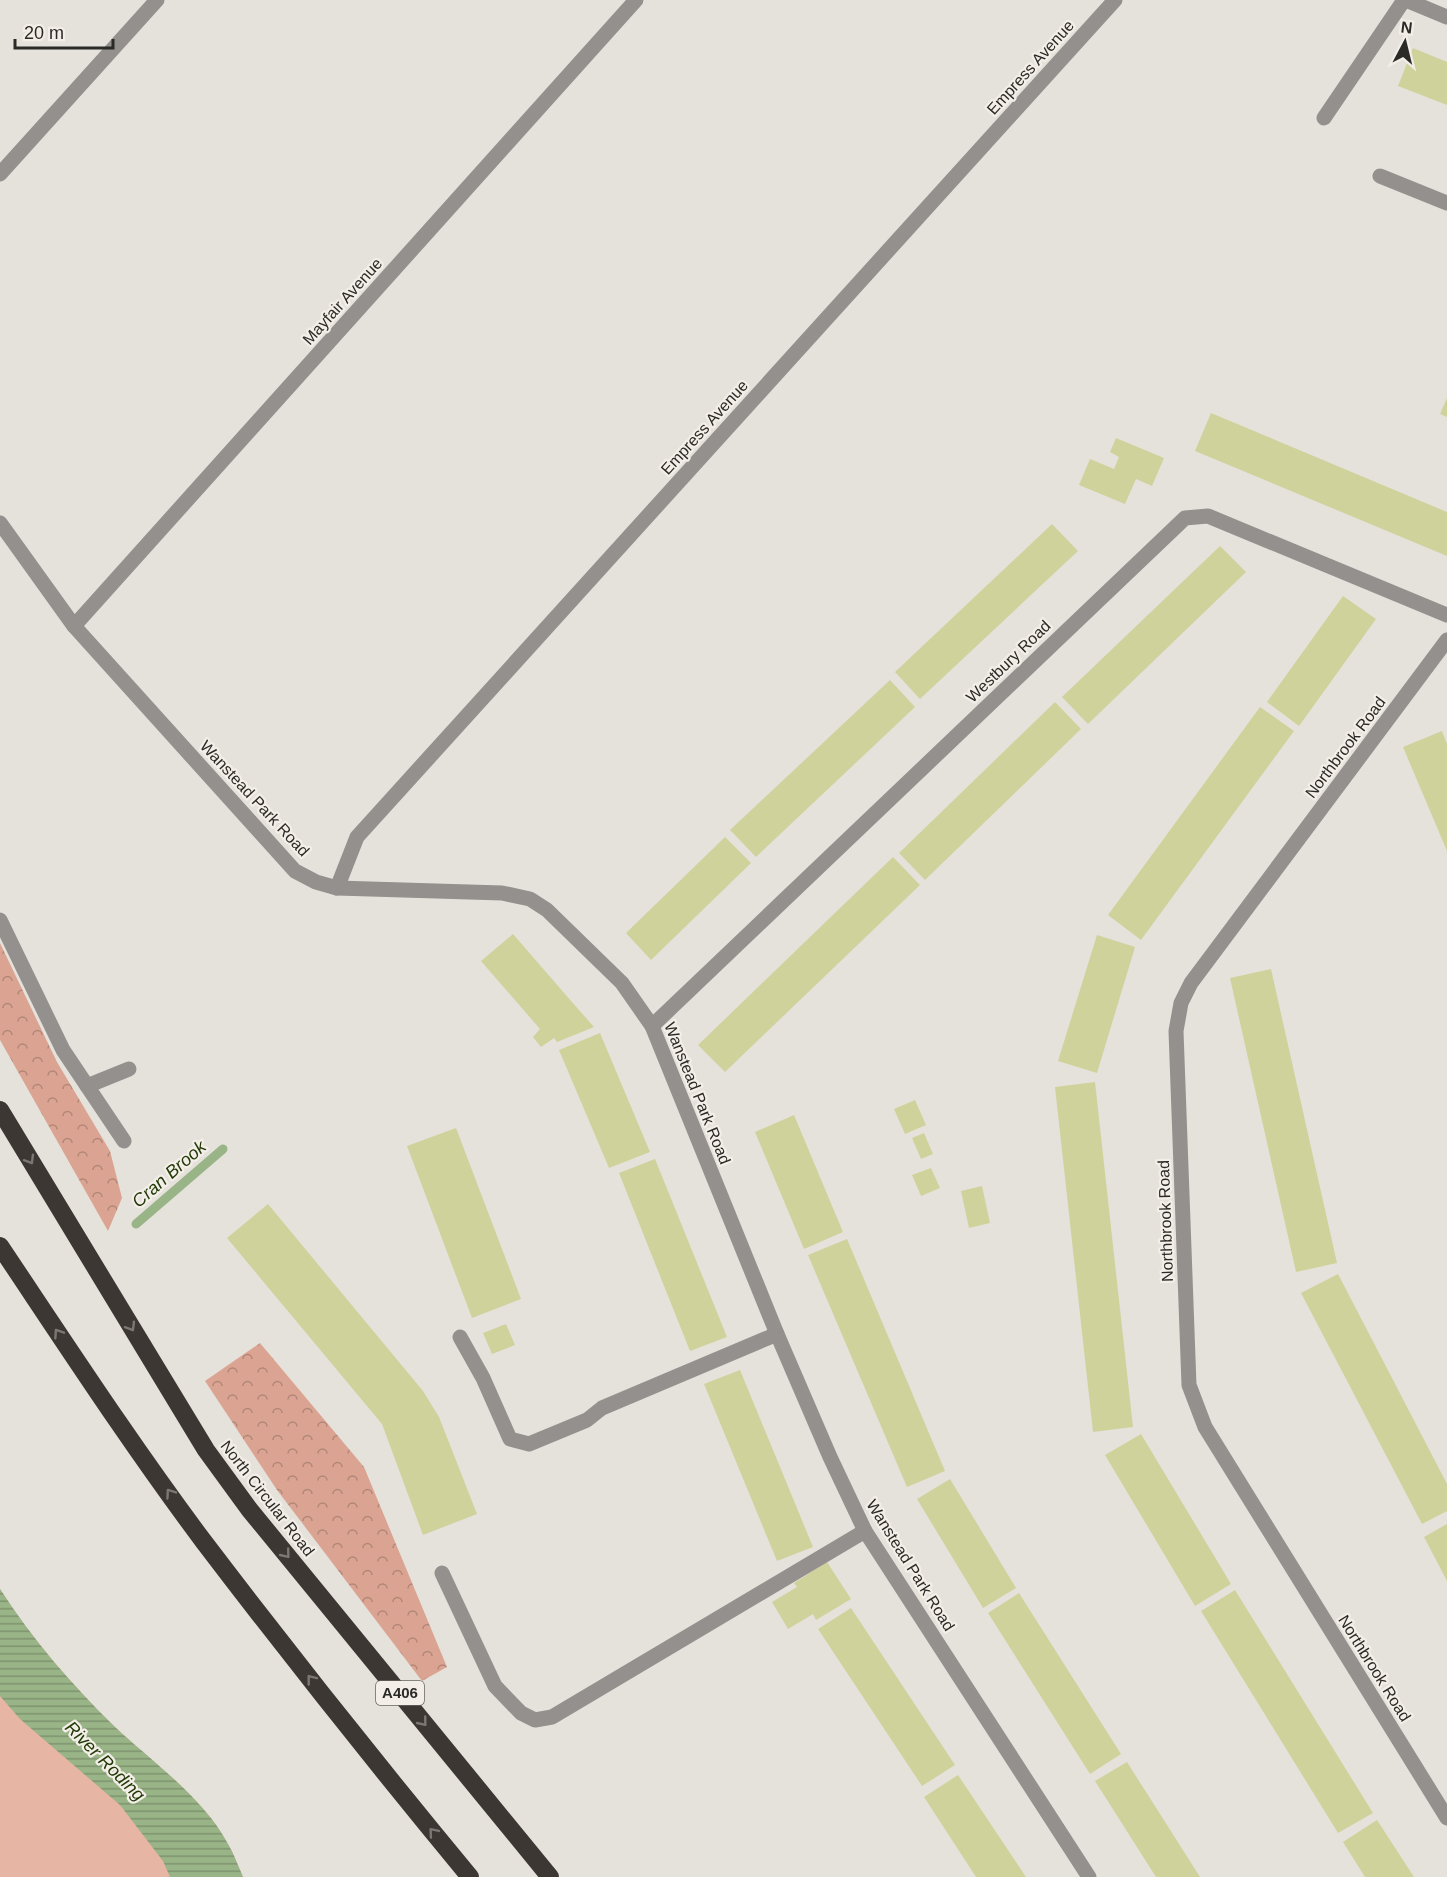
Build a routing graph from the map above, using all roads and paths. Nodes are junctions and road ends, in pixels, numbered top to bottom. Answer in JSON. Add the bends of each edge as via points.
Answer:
{"nodes":[{"id":1,"x":157,"y":0,"type":"edge"},
{"id":2,"x":636,"y":0,"type":"edge"},
{"id":3,"x":1115,"y":0,"type":"edge"},
{"id":4,"x":1405,"y":0,"type":"edge"},
{"id":5,"x":1447,"y":17,"type":"edge"},
{"id":6,"x":1324,"y":118,"type":"dead end"},
{"id":7,"x":0,"y":174,"type":"edge"},
{"id":8,"x":1380,"y":176,"type":"dead end"},
{"id":9,"x":1447,"y":203,"type":"edge"},
{"id":10,"x":0,"y":523,"type":"edge"},
{"id":11,"x":1447,"y":615,"type":"edge"},
{"id":12,"x":74,"y":626,"type":"junction"},
{"id":13,"x":1447,"y":640,"type":"edge"},
{"id":14,"x":337,"y":888,"type":"junction"},
{"id":15,"x":0,"y":920,"type":"edge"},
{"id":16,"x":652,"y":1026,"type":"junction"},
{"id":17,"x":129,"y":1069,"type":"dead end"},
{"id":18,"x":87,"y":1086,"type":"junction"},
{"id":19,"x":0,"y":1110,"type":"edge"},
{"id":20,"x":124,"y":1140,"type":"dead end"},
{"id":21,"x":0,"y":1246,"type":"edge"},
{"id":22,"x":777,"y":1334,"type":"junction"},
{"id":23,"x":460,"y":1337,"type":"dead end"},
{"id":24,"x":865,"y":1531,"type":"junction"},
{"id":25,"x":442,"y":1573,"type":"dead end"},
{"id":26,"x":1447,"y":1818,"type":"edge"},
{"id":27,"x":470,"y":1877,"type":"edge"},
{"id":28,"x":550,"y":1877,"type":"edge"},
{"id":29,"x":1089,"y":1877,"type":"edge"}],
"edges":[{"from":1,"to":7,"type":"street"},
{"from":2,"to":12,"type":"street","name":"Mayfair Avenue"},
{"from":3,"to":14,"type":"street","name":"Empress Avenue","via":[[357,837]]},
{"from":4,"to":5,"type":"street"},
{"from":4,"to":6,"type":"street"},
{"from":8,"to":9,"type":"street"},
{"from":10,"to":12,"type":"street","name":"Wanstead Park Road"},
{"from":11,"to":16,"type":"street","name":"Westbury Road","via":[[1208,516],[1185,518]]},
{"from":12,"to":14,"type":"street","name":"Wanstead Park Road","via":[[296,871]]},
{"from":13,"to":26,"type":"street","name":"Northbrook Road","via":[[1191,983],[1181,1003],[1176,1030],[1189,1385],[1205,1427]]},
{"from":14,"to":16,"type":"street","name":"Wanstead Park Road","via":[[502,893],[530,899],[547,910],[622,983]]},
{"from":15,"to":18,"type":"street","via":[[63,1050]]},
{"from":16,"to":22,"type":"street","name":"Wanstead Park Road"},
{"from":17,"to":18,"type":"street"},
{"from":18,"to":20,"type":"street"},
{"from":19,"to":28,"type":"highway","name":"North Circular Road","number":"A406","one_way":true,"via":[[206,1450],[249,1509]]},
{"from":27,"to":21,"type":"highway","one_way":true,"via":[[204,1541]]},
{"from":22,"to":23,"type":"street","via":[[602,1408],[587,1420],[529,1444],[510,1439]]},
{"from":22,"to":24,"type":"street","name":"Wanstead Park Road"},
{"from":24,"to":25,"type":"street","via":[[552,1717],[535,1719],[521,1713],[495,1686]]},
{"from":24,"to":29,"type":"street","name":"Wanstead Park Road"}]}
